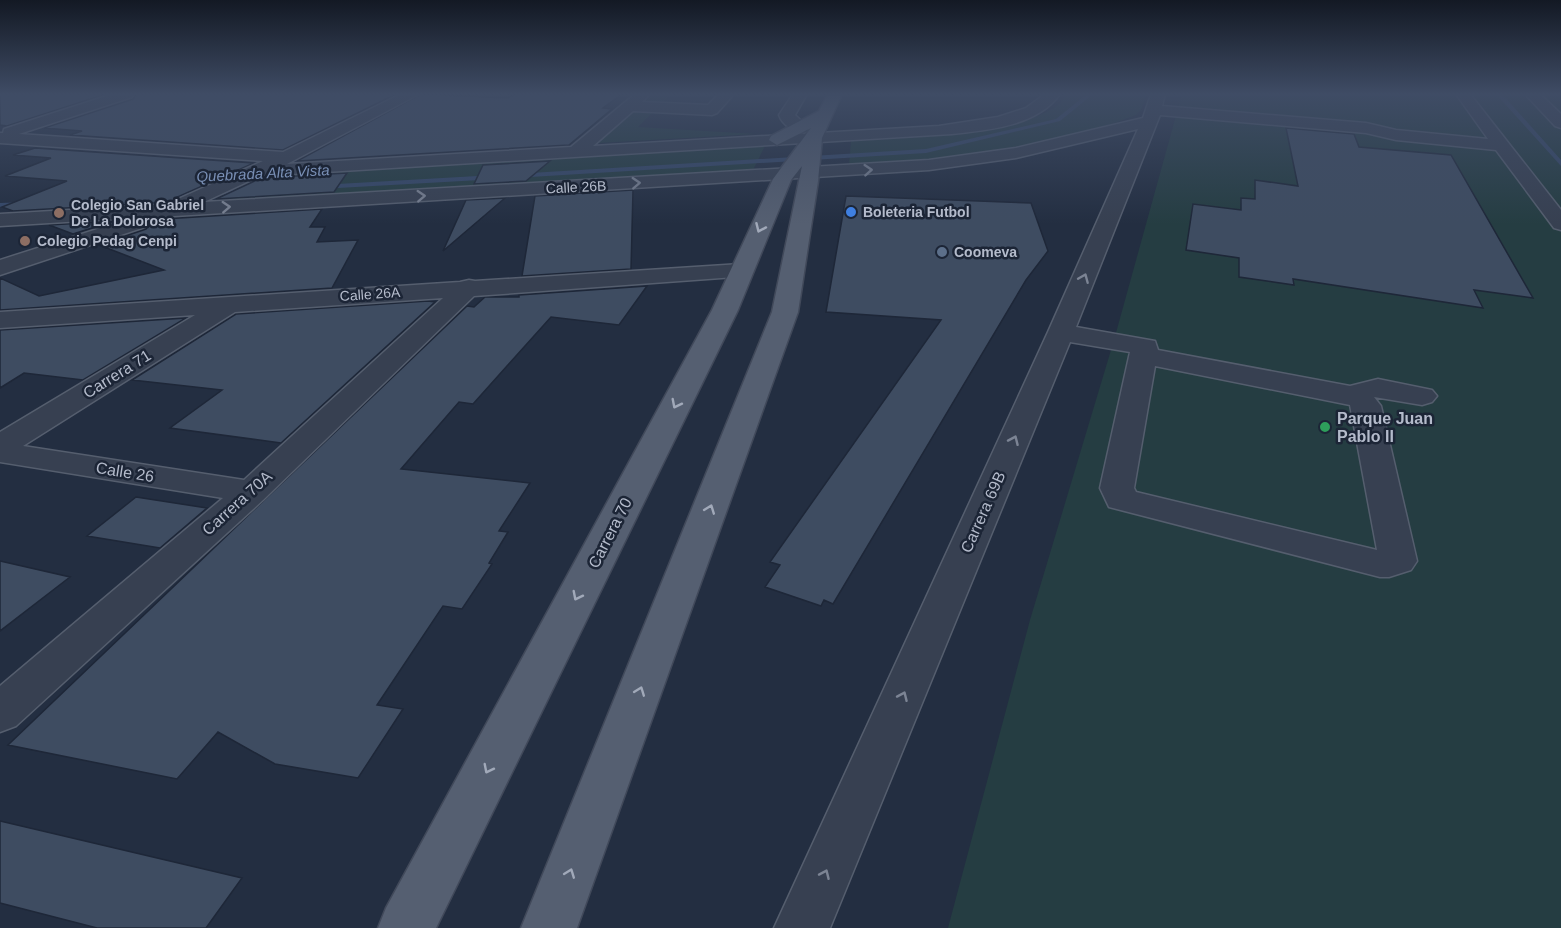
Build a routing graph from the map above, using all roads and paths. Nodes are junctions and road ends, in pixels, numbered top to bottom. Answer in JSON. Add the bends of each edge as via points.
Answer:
{"nodes":[{"id":1,"x":4,"y":137,"type":"edge"},
{"id":2,"x":326,"y":137,"type":"edge"},
{"id":3,"x":594,"y":137,"type":"edge"},
{"id":4,"x":794,"y":137,"type":"edge"},
{"id":5,"x":811,"y":137,"type":"edge"},
{"id":6,"x":902,"y":137,"type":"edge"},
{"id":7,"x":1080,"y":137,"type":"edge"},
{"id":8,"x":1141,"y":137,"type":"edge"},
{"id":9,"x":1472,"y":137,"type":"edge"},
{"id":10,"x":1495,"y":137,"type":"edge"},
{"id":11,"x":1497,"y":140,"type":"junction"},
{"id":12,"x":576,"y":153,"type":"junction"},
{"id":13,"x":800,"y":155,"type":"junction"},
{"id":14,"x":285,"y":158,"type":"junction"},
{"id":15,"x":254,"y":171,"type":"junction"},
{"id":16,"x":178,"y":207,"type":"junction"},
{"id":17,"x":0,"y":220,"type":"edge"},
{"id":18,"x":1561,"y":224,"type":"edge"},
{"id":19,"x":0,"y":268,"type":"edge"},
{"id":20,"x":741,"y":270,"type":"junction"},
{"id":21,"x":469,"y":288,"type":"junction"},
{"id":22,"x":233,"y":303,"type":"junction"},
{"id":23,"x":0,"y":320,"type":"edge"},
{"id":24,"x":1061,"y":332,"type":"junction"},
{"id":25,"x":1144,"y":356,"type":"junction"},
{"id":26,"x":1355,"y":396,"type":"junction"},
{"id":27,"x":1422,"y":396,"type":"dead end"},
{"id":28,"x":0,"y":446,"type":"edge"},
{"id":29,"x":0,"y":452,"type":"edge"},
{"id":30,"x":251,"y":492,"type":"junction"},
{"id":31,"x":0,"y":713,"type":"edge"},
{"id":32,"x":406,"y":928,"type":"edge"},
{"id":33,"x":549,"y":928,"type":"edge"},
{"id":34,"x":801,"y":928,"type":"edge"}],
"edges":[{"from":1,"to":14,"type":"street"},
{"from":2,"to":14,"type":"street"},
{"from":3,"to":12,"type":"street"},
{"from":4,"to":13,"type":"street"},
{"from":5,"to":13,"type":"main road"},
{"from":6,"to":13,"type":"street"},
{"from":13,"to":7,"type":"street","name":"Calle 26B","one_way":true,"via":[[971,161],[1060,145]]},
{"from":24,"to":8,"type":"street","name":"Carrera 69B","one_way":true},
{"from":9,"to":11,"type":"street"},
{"from":10,"to":11,"type":"street"},
{"from":11,"to":18,"type":"street"},
{"from":12,"to":13,"type":"street"},
{"from":12,"to":15,"type":"street"},
{"from":16,"to":13,"type":"street","name":"Calle 26B","one_way":true},
{"from":13,"to":20,"type":"main road","name":"Carrera 70","one_way":true},
{"from":33,"to":13,"type":"main road","one_way":true,"via":[[785,312]]},
{"from":14,"to":15,"type":"street"},
{"from":15,"to":16,"type":"street"},
{"from":16,"to":17,"type":"street","name":"Calle 26B"},
{"from":16,"to":19,"type":"street"},
{"from":20,"to":21,"type":"street","name":"Calle 26A"},
{"from":20,"to":32,"type":"main road","name":"Carrera 70","one_way":true,"via":[[725,310]]},
{"from":21,"to":22,"type":"street","name":"Calle 26A"},
{"from":21,"to":30,"type":"street","name":"Carrera 70A"},
{"from":22,"to":23,"type":"street","name":"Calle 26A"},
{"from":22,"to":28,"type":"street","name":"Carrera 71"},
{"from":24,"to":25,"type":"street","via":[[1143,346]]},
{"from":34,"to":24,"type":"street","name":"Carrera 69B","one_way":true},
{"from":25,"to":26,"type":"street"},
{"from":25,"to":26,"type":"street","via":[[1117,488],[1121,499],[1389,564],[1398,561],[1398,555],[1366,406]]},
{"from":26,"to":27,"type":"street","via":[[1361,390],[1375,387]]},
{"from":29,"to":30,"type":"street","name":"Calle 26"},
{"from":30,"to":31,"type":"street","name":"Carrera 70A"}]}
